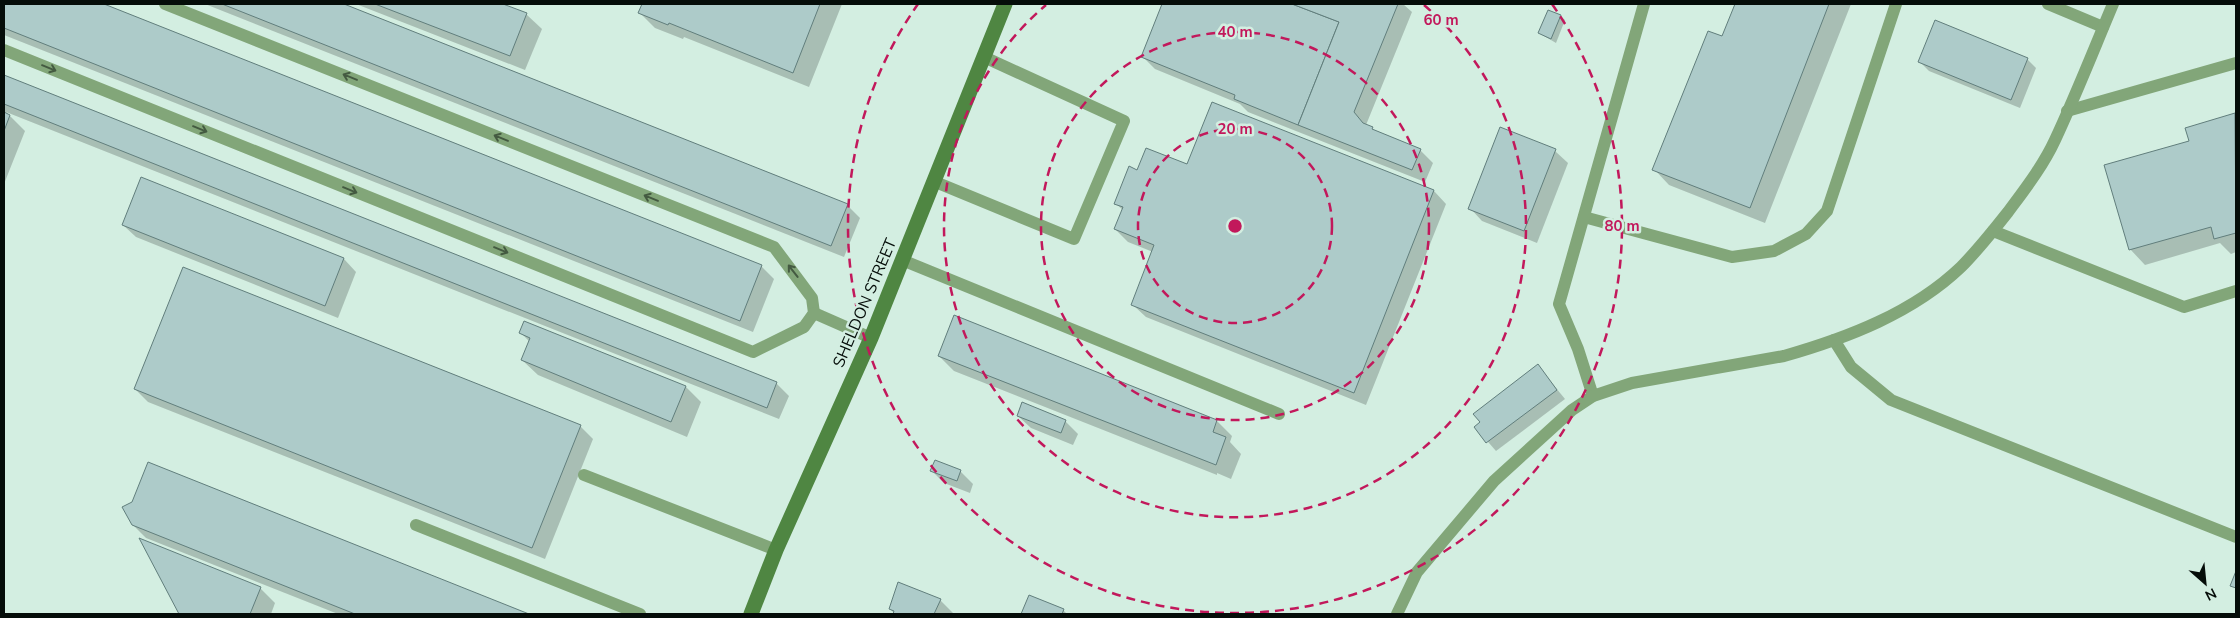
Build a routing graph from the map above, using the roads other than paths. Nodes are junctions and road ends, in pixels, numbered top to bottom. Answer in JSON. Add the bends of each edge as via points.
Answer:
{"nodes":[{"id":1,"x":165,"y":4,"type":"edge"},
{"id":2,"x":1005,"y":4,"type":"edge"},
{"id":3,"x":1644,"y":4,"type":"edge"},
{"id":4,"x":1896,"y":4,"type":"edge"},
{"id":5,"x":2048,"y":4,"type":"edge"},
{"id":6,"x":2113,"y":4,"type":"edge"},
{"id":7,"x":2103,"y":27,"type":"junction"},
{"id":8,"x":4,"y":50,"type":"edge"},
{"id":9,"x":984,"y":57,"type":"junction"},
{"id":10,"x":2236,"y":63,"type":"edge"},
{"id":11,"x":2067,"y":111,"type":"junction"},
{"id":12,"x":933,"y":181,"type":"junction"},
{"id":13,"x":1584,"y":216,"type":"junction"},
{"id":14,"x":1993,"y":230,"type":"junction"},
{"id":15,"x":902,"y":260,"type":"junction"},
{"id":16,"x":2236,"y":291,"type":"edge"},
{"id":17,"x":814,"y":313,"type":"junction"},
{"id":18,"x":871,"y":338,"type":"junction"},
{"id":19,"x":1834,"y":340,"type":"junction"},
{"id":20,"x":1593,"y":396,"type":"junction"},
{"id":21,"x":1279,"y":414,"type":"dead end"},
{"id":22,"x":584,"y":475,"type":"dead end"},
{"id":23,"x":416,"y":525,"type":"dead end"},
{"id":24,"x":2236,"y":537,"type":"edge"},
{"id":25,"x":776,"y":550,"type":"junction"},
{"id":26,"x":640,"y":614,"type":"edge"},
{"id":27,"x":751,"y":614,"type":"edge"},
{"id":28,"x":1397,"y":614,"type":"edge"}],
"edges":[{"from":17,"to":1,"type":"lane","one_way":true,"via":[[812,298],[774,247]]},
{"from":2,"to":9,"type":"main road","name":"SHELDON STREET"},
{"from":3,"to":13,"type":"lane"},
{"from":4,"to":13,"type":"lane","via":[[1827,211],[1806,234],[1774,251],[1732,257]]},
{"from":5,"to":7,"type":"lane"},
{"from":6,"to":7,"type":"lane"},
{"from":7,"to":11,"type":"lane"},
{"from":8,"to":17,"type":"lane","one_way":true,"via":[[753,352],[804,327]]},
{"from":9,"to":12,"type":"main road","name":"SHELDON STREET"},
{"from":9,"to":12,"type":"lane","via":[[1124,121],[1074,238]]},
{"from":10,"to":11,"type":"lane"},
{"from":11,"to":14,"type":"lane","via":[[2055,141],[2037,171]]},
{"from":12,"to":15,"type":"main road","name":"SHELDON STREET"},
{"from":13,"to":20,"type":"lane","via":[[1559,304],[1578,348]]},
{"from":14,"to":16,"type":"lane","via":[[2184,307]]},
{"from":14,"to":19,"type":"lane","via":[[1960,268],[1934,289],[1893,315]]},
{"from":15,"to":18,"type":"main road","name":"SHELDON STREET"},
{"from":15,"to":21,"type":"lane"},
{"from":17,"to":18,"type":"lane"},
{"from":18,"to":25,"type":"main road","name":"SHELDON STREET"},
{"from":19,"to":20,"type":"lane","via":[[1784,356],[1632,383]]},
{"from":19,"to":24,"type":"lane","via":[[1851,367],[1891,400]]},
{"from":20,"to":28,"type":"lane","via":[[1572,410],[1494,481],[1416,572]]},
{"from":22,"to":25,"type":"lane"},
{"from":23,"to":26,"type":"lane"},
{"from":25,"to":27,"type":"main road","name":"SHELDON STREET"}]}
